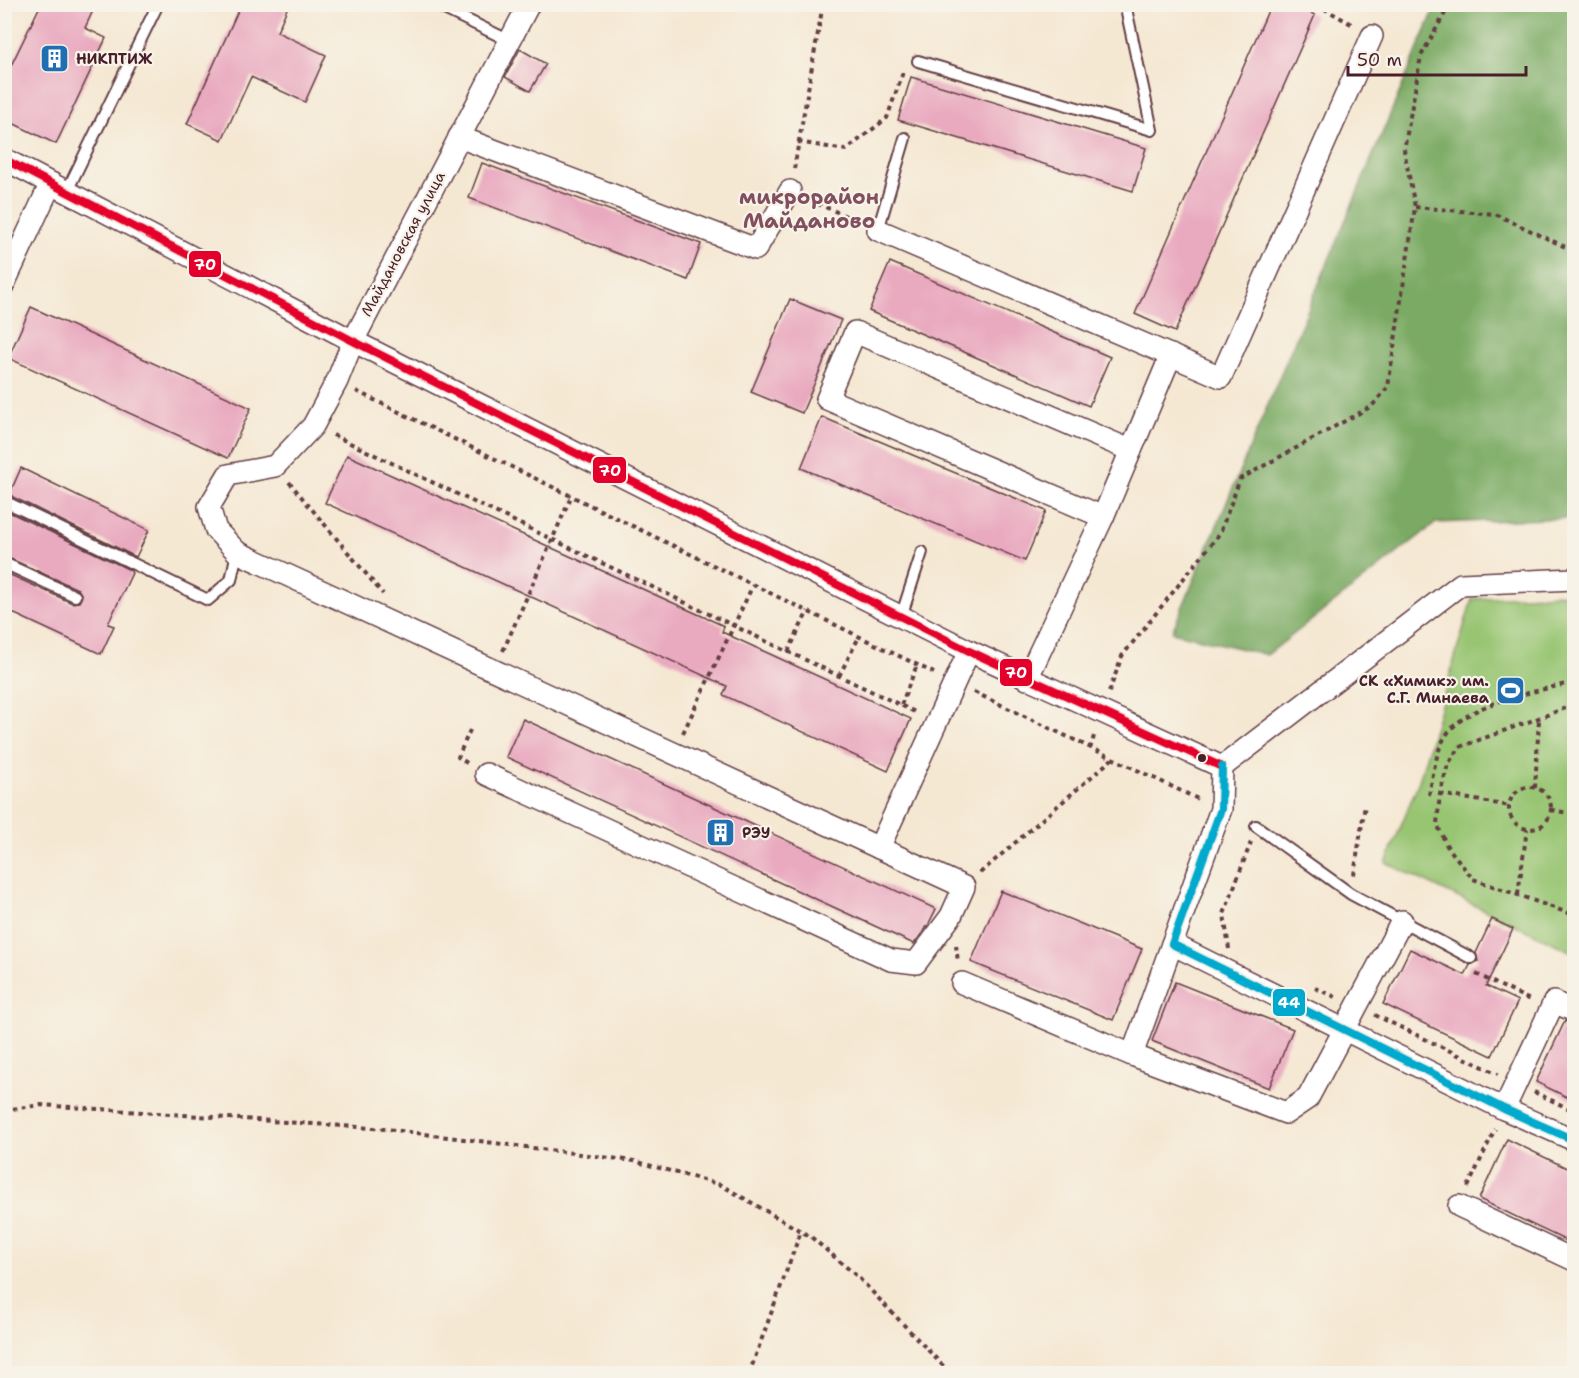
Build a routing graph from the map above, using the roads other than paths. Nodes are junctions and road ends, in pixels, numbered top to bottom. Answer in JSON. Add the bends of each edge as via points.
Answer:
{"nodes":[{"id":1,"x":158,"y":4,"type":"edge"},
{"id":2,"x":435,"y":4,"type":"edge"},
{"id":3,"x":529,"y":4,"type":"edge"},
{"id":4,"x":1125,"y":4,"type":"edge"},
{"id":5,"x":1372,"y":36,"type":"road end"},
{"id":6,"x":510,"y":41,"type":"junction"},
{"id":7,"x":918,"y":61,"type":"road end"},
{"id":8,"x":459,"y":137,"type":"junction"},
{"id":9,"x":905,"y":138,"type":"dead end"},
{"id":10,"x":4,"y":159,"type":"edge"},
{"id":11,"x":59,"y":187,"type":"junction"},
{"id":12,"x":790,"y":191,"type":"road end"},
{"id":13,"x":878,"y":230,"type":"joint"},
{"id":14,"x":4,"y":284,"type":"edge"},
{"id":15,"x":353,"y":341,"type":"junction"},
{"id":16,"x":1171,"y":356,"type":"junction"},
{"id":17,"x":1130,"y":450,"type":"junction"},
{"id":18,"x":4,"y":501,"type":"edge"},
{"id":19,"x":1103,"y":516,"type":"junction"},
{"id":20,"x":237,"y":552,"type":"junction"},
{"id":21,"x":922,"y":552,"type":"dead end"},
{"id":22,"x":4,"y":563,"type":"edge"},
{"id":23,"x":1575,"y":579,"type":"edge"},
{"id":24,"x":75,"y":596,"type":"dead end"},
{"id":25,"x":901,"y":616,"type":"junction"},
{"id":26,"x":969,"y":651,"type":"junction"},
{"id":27,"x":1027,"y":679,"type":"junction"},
{"id":28,"x":1222,"y":767,"type":"junction"},
{"id":29,"x":486,"y":774,"type":"dead end"},
{"id":30,"x":1256,"y":826,"type":"dead end"},
{"id":31,"x":879,"y":848,"type":"junction"},
{"id":32,"x":1402,"y":921,"type":"junction"},
{"id":33,"x":1172,"y":944,"type":"junction"},
{"id":34,"x":1471,"y":958,"type":"dead end"},
{"id":35,"x":962,"y":983,"type":"dead end"},
{"id":36,"x":1575,"y":1011,"type":"edge"},
{"id":37,"x":1342,"y":1029,"type":"junction"},
{"id":38,"x":1132,"y":1055,"type":"junction"},
{"id":39,"x":1504,"y":1109,"type":"junction"},
{"id":40,"x":1575,"y":1140,"type":"edge"},
{"id":41,"x":1459,"y":1206,"type":"road end"},
{"id":42,"x":1575,"y":1260,"type":"edge"}],
"edges":[{"from":1,"to":11,"type":"lane"},
{"from":2,"to":6,"type":"lane"},
{"from":3,"to":6,"type":"street","name":"Майдановская улица"},
{"from":4,"to":7,"type":"lane","via":[[1152,130]]},
{"from":5,"to":16,"type":"street","via":[[1221,377]]},
{"from":6,"to":8,"type":"street","name":"Майдановская улица"},
{"from":8,"to":12,"type":"street","via":[[756,249]]},
{"from":8,"to":15,"type":"street","name":"Майдановская улица"},
{"from":9,"to":13,"type":"lane"},
{"from":10,"to":11,"type":"street"},
{"from":11,"to":14,"type":"street"},
{"from":11,"to":15,"type":"street"},
{"from":13,"to":16,"type":"street"},
{"from":15,"to":20,"type":"street","name":"Майдановская улица","via":[[313,426],[275,466],[228,475],[209,507],[216,530]]},
{"from":15,"to":25,"type":"street"},
{"from":16,"to":17,"type":"street"},
{"from":17,"to":19,"type":"street"},
{"from":17,"to":19,"type":"street","via":[[855,332],[827,399]]},
{"from":18,"to":20,"type":"lane","via":[[208,600],[231,580]]},
{"from":19,"to":27,"type":"street"},
{"from":20,"to":31,"type":"street"},
{"from":21,"to":25,"type":"lane"},
{"from":22,"to":24,"type":"lane"},
{"from":23,"to":28,"type":"street","via":[[1461,584]]},
{"from":25,"to":26,"type":"street"},
{"from":26,"to":27,"type":"street"},
{"from":26,"to":31,"type":"street"},
{"from":27,"to":28,"type":"street"},
{"from":28,"to":33,"type":"street","via":[[1221,809]]},
{"from":29,"to":31,"type":"street","via":[[891,960],[916,963],[951,916],[964,887]]},
{"from":30,"to":32,"type":"lane","via":[[1351,894]]},
{"from":32,"to":34,"type":"lane"},
{"from":32,"to":37,"type":"street"},
{"from":33,"to":37,"type":"street"},
{"from":33,"to":38,"type":"street"},
{"from":35,"to":38,"type":"street"},
{"from":36,"to":39,"type":"street","via":[[1554,1002]]},
{"from":37,"to":38,"type":"street","via":[[1308,1098],[1286,1113]]},
{"from":37,"to":39,"type":"street"},
{"from":39,"to":40,"type":"street"},
{"from":41,"to":42,"type":"street"}]}
